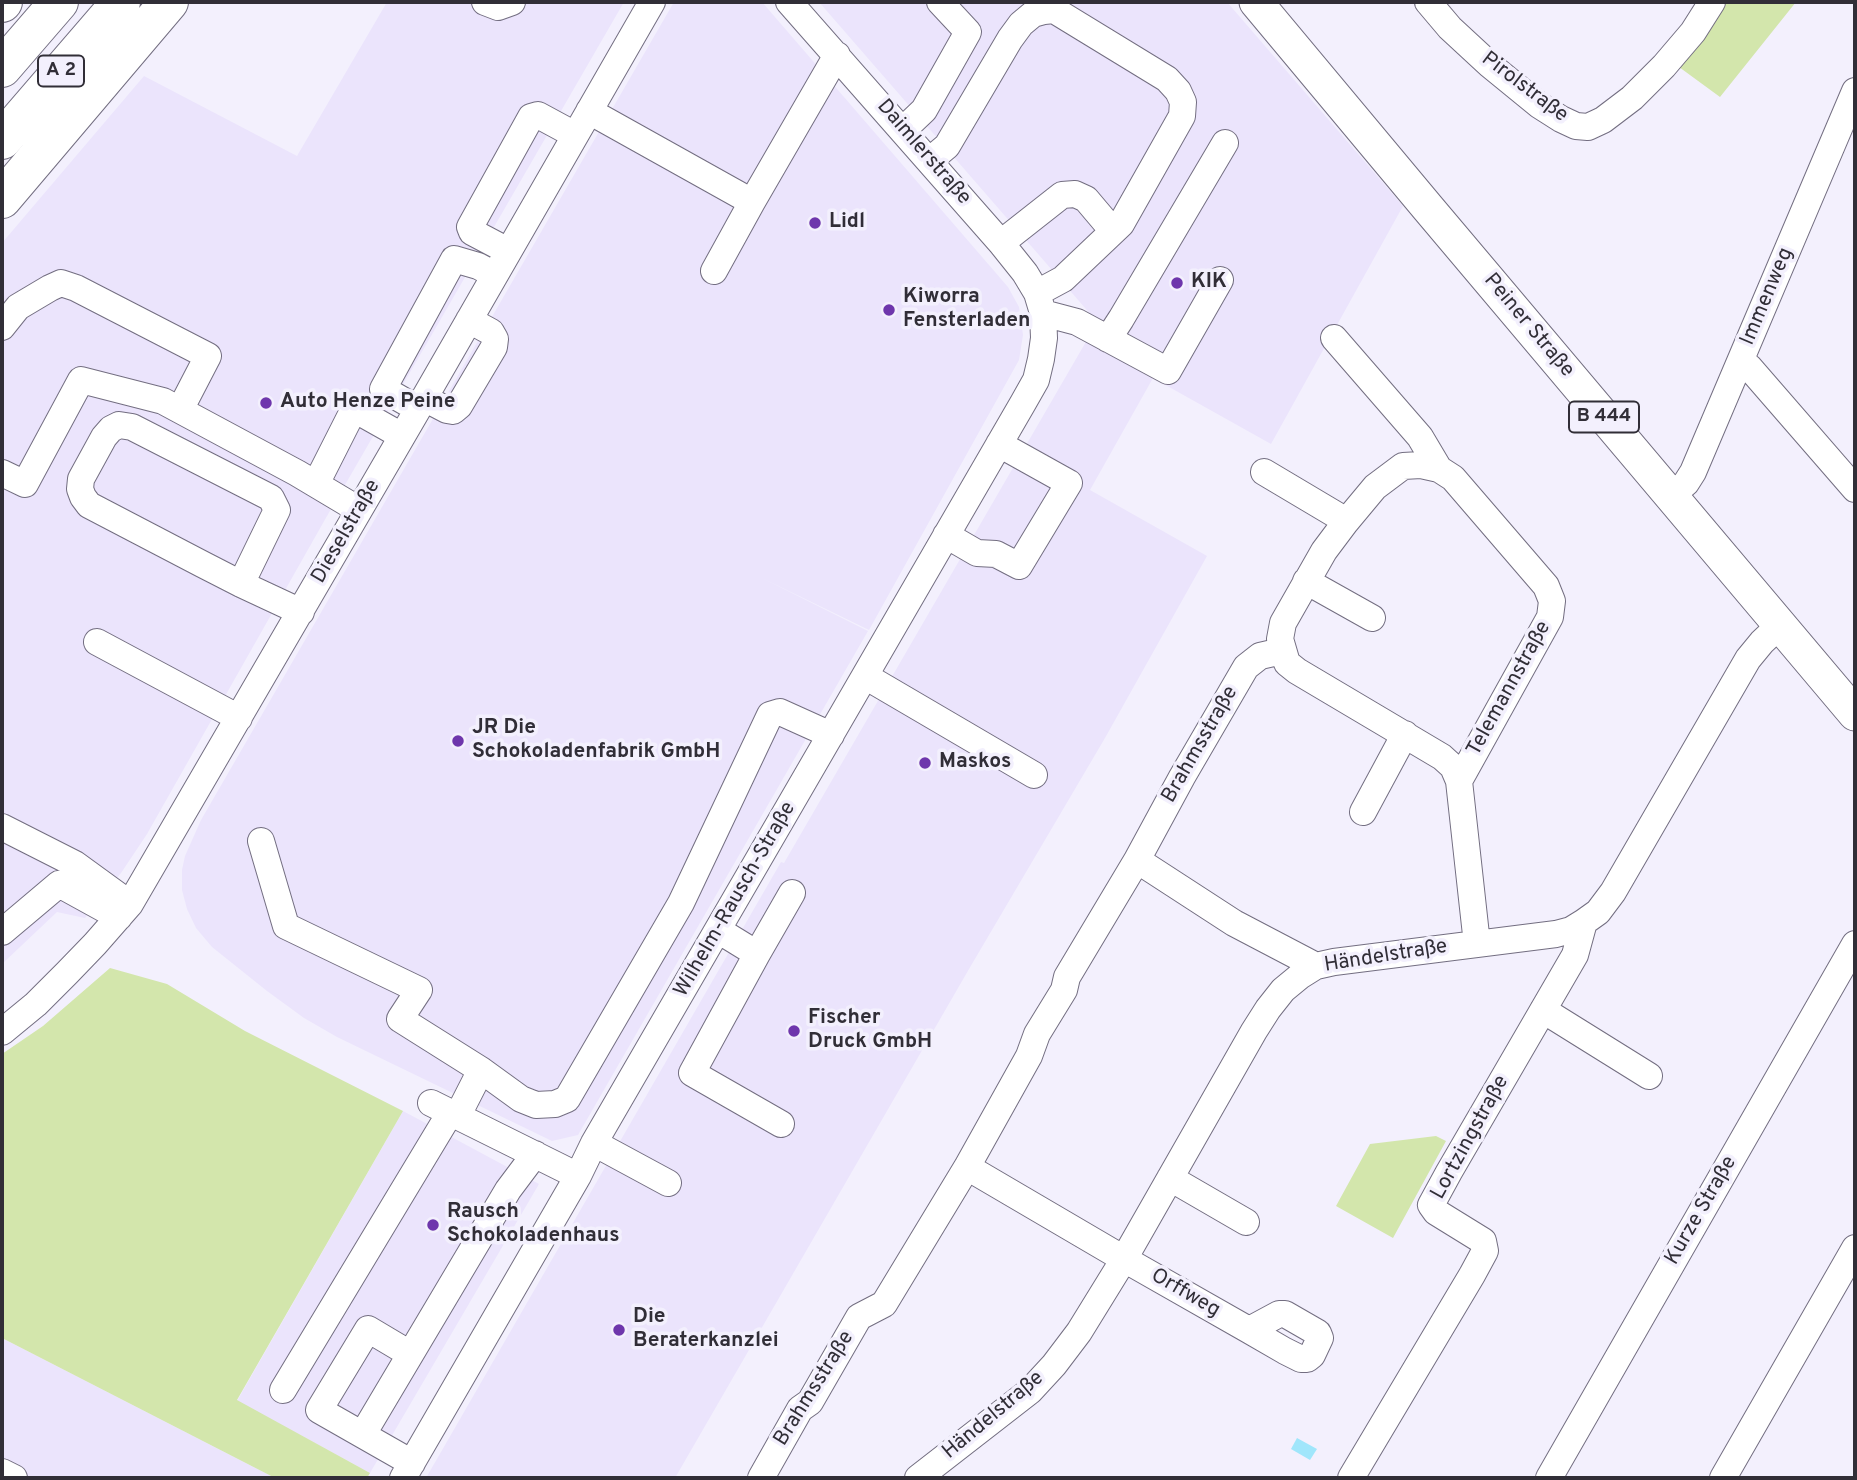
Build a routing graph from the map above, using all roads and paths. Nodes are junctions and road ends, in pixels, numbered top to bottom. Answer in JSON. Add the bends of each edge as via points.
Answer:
{"nodes":[{"id":1,"x":59,"y":2,"type":"edge"},
{"id":2,"x":121,"y":2,"type":"edge"},
{"id":3,"x":169,"y":2,"type":"edge"},
{"id":4,"x":485,"y":2,"type":"edge"},
{"id":5,"x":512,"y":2,"type":"edge"},
{"id":6,"x":652,"y":2,"type":"edge"},
{"id":7,"x":789,"y":2,"type":"edge"},
{"id":8,"x":940,"y":2,"type":"edge"},
{"id":9,"x":1256,"y":2,"type":"edge"},
{"id":10,"x":1428,"y":2,"type":"edge"},
{"id":11,"x":1712,"y":2,"type":"edge"},
{"id":12,"x":837,"y":55,"type":"junction"},
{"id":13,"x":2,"y":68,"type":"edge"},
{"id":14,"x":1855,"y":90,"type":"edge"},
{"id":15,"x":589,"y":111,"type":"junction"},
{"id":16,"x":903,"y":130,"type":"junction"},
{"id":17,"x":575,"y":135,"type":"junction"},
{"id":18,"x":2,"y":140,"type":"edge"},
{"id":19,"x":1225,"y":143,"type":"dead end"},
{"id":20,"x":929,"y":161,"type":"junction"},
{"id":21,"x":2,"y":199,"type":"edge"},
{"id":22,"x":751,"y":202,"type":"junction"},
{"id":23,"x":1113,"y":231,"type":"junction"},
{"id":24,"x":1001,"y":243,"type":"junction"},
{"id":25,"x":508,"y":251,"type":"junction"},
{"id":26,"x":714,"y":271,"type":"dead end"},
{"id":27,"x":495,"y":275,"type":"junction"},
{"id":28,"x":1220,"y":280,"type":"dead end"},
{"id":29,"x":1040,"y":303,"type":"junction"},
{"id":30,"x":469,"y":320,"type":"junction"},
{"id":31,"x":2,"y":327,"type":"edge"},
{"id":32,"x":1334,"y":338,"type":"dead end"},
{"id":33,"x":1108,"y":339,"type":"junction"},
{"id":34,"x":1739,"y":364,"type":"junction"},
{"id":35,"x":421,"y":403,"type":"junction"},
{"id":36,"x":180,"y":410,"type":"junction"},
{"id":37,"x":402,"y":436,"type":"junction"},
{"id":38,"x":999,"y":444,"type":"junction"},
{"id":39,"x":1440,"y":469,"type":"junction"},
{"id":40,"x":2,"y":472,"type":"edge"},
{"id":41,"x":1264,"y":472,"type":"dead end"},
{"id":42,"x":316,"y":484,"type":"junction"},
{"id":43,"x":1855,"y":489,"type":"edge"},
{"id":44,"x":1671,"y":496,"type":"junction"},
{"id":45,"x":359,"y":510,"type":"junction"},
{"id":46,"x":1345,"y":523,"type":"junction"},
{"id":47,"x":946,"y":535,"type":"junction"},
{"id":48,"x":1306,"y":581,"type":"junction"},
{"id":49,"x":241,"y":584,"type":"junction"},
{"id":50,"x":301,"y":612,"type":"junction"},
{"id":51,"x":1372,"y":618,"type":"dead end"},
{"id":52,"x":1780,"y":625,"type":"junction"},
{"id":53,"x":97,"y":642,"type":"dead end"},
{"id":54,"x":1282,"y":651,"type":"junction"},
{"id":55,"x":865,"y":676,"type":"junction"},
{"id":56,"x":1855,"y":714,"type":"edge"},
{"id":57,"x":239,"y":718,"type":"junction"},
{"id":58,"x":1405,"y":734,"type":"junction"},
{"id":59,"x":831,"y":735,"type":"junction"},
{"id":60,"x":1034,"y":775,"type":"dead end"},
{"id":61,"x":1459,"y":781,"type":"junction"},
{"id":62,"x":1363,"y":812,"type":"dead end"},
{"id":63,"x":2,"y":827,"type":"edge"},
{"id":64,"x":261,"y":841,"type":"dead end"},
{"id":65,"x":1137,"y":860,"type":"junction"},
{"id":66,"x":792,"y":893,"type":"dead end"},
{"id":67,"x":125,"y":911,"type":"junction"},
{"id":68,"x":1584,"y":922,"type":"junction"},
{"id":69,"x":718,"y":930,"type":"junction"},
{"id":70,"x":2,"y":932,"type":"edge"},
{"id":71,"x":1477,"y":944,"type":"junction"},
{"id":72,"x":1855,"y":944,"type":"edge"},
{"id":73,"x":757,"y":954,"type":"junction"},
{"id":74,"x":1316,"y":966,"type":"junction"},
{"id":75,"x":1543,"y":1010,"type":"junction"},
{"id":76,"x":2,"y":1032,"type":"edge"},
{"id":77,"x":481,"y":1070,"type":"junction"},
{"id":78,"x":1649,"y":1076,"type":"dead end"},
{"id":79,"x":446,"y":1111,"type":"junction"},
{"id":80,"x":781,"y":1124,"type":"dead end"},
{"id":81,"x":594,"y":1143,"type":"junction"},
{"id":82,"x":535,"y":1154,"type":"junction"},
{"id":83,"x":967,"y":1167,"type":"junction"},
{"id":84,"x":578,"y":1176,"type":"junction"},
{"id":85,"x":1170,"y":1178,"type":"junction"},
{"id":86,"x":668,"y":1183,"type":"dead end"},
{"id":87,"x":1246,"y":1222,"type":"dead end"},
{"id":88,"x":1855,"y":1248,"type":"edge"},
{"id":89,"x":1124,"y":1259,"type":"junction"},
{"id":90,"x":1247,"y":1329,"type":"dead end"},
{"id":91,"x":410,"y":1354,"type":"junction"},
{"id":92,"x":282,"y":1390,"type":"dead end"},
{"id":93,"x":363,"y":1434,"type":"junction"},
{"id":94,"x":408,"y":1471,"type":"edge"},
{"id":95,"x":2,"y":1472,"type":"edge"},
{"id":96,"x":14,"y":1478,"type":"edge"},
{"id":97,"x":761,"y":1478,"type":"edge"},
{"id":98,"x":918,"y":1478,"type":"edge"},
{"id":99,"x":1352,"y":1478,"type":"edge"},
{"id":100,"x":1549,"y":1478,"type":"edge"},
{"id":101,"x":1723,"y":1478,"type":"edge"}],
"edges":[{"from":1,"to":13,"type":"highway","number":"A 2"},
{"from":2,"to":18,"type":"highway","number":"A 2"},
{"from":3,"to":21,"type":"highway"},
{"from":4,"to":5,"type":"street","via":[[498,7]]},
{"from":6,"to":15,"type":"street","name":"Dieselstraße"},
{"from":7,"to":12,"type":"street","name":"Daimlerstraße"},
{"from":8,"to":16,"type":"street","via":[[968,32],[923,110]]},
{"from":9,"to":44,"type":"main road","name":"Peiner Straße","number":"B 444"},
{"from":10,"to":11,"type":"street","name":"Pirolstraße","via":[[1470,47],[1539,105],[1576,126],[1588,127],[1622,106],[1656,74]]},
{"from":12,"to":16,"type":"street","name":"Daimlerstraße"},
{"from":12,"to":22,"type":"street"},
{"from":14,"to":34,"type":"street","name":"Immenweg"},
{"from":15,"to":17,"type":"street","name":"Dieselstraße"},
{"from":15,"to":22,"type":"street"},
{"from":16,"to":20,"type":"street","name":"Daimlerstraße"},
{"from":17,"to":25,"type":"street","name":"Dieselstraße"},
{"from":17,"to":25,"type":"street","via":[[538,115],[531,117],[470,227]]},
{"from":19,"to":33,"type":"street"},
{"from":20,"to":23,"type":"street","via":[[947,146],[1021,24],[1033,14],[1054,10],[1167,79],[1183,102],[1182,116]]},
{"from":20,"to":24,"type":"street","name":"Daimlerstraße"},
{"from":22,"to":26,"type":"street"},
{"from":23,"to":24,"type":"street","via":[[1086,199],[1062,195]]},
{"from":23,"to":29,"type":"street"},
{"from":24,"to":29,"type":"street","name":"Daimlerstraße","via":[[1025,273]]},
{"from":25,"to":27,"type":"street","name":"Dieselstraße"},
{"from":27,"to":30,"type":"street","name":"Dieselstraße"},
{"from":27,"to":35,"type":"street","via":[[454,259],[383,389]]},
{"from":28,"to":33,"type":"street","via":[[1168,371]]},
{"from":29,"to":33,"type":"street"},
{"from":29,"to":38,"type":"street","name":"Wilhelm-Rausch-Straße","via":[[1044,338],[1035,380]]},
{"from":30,"to":35,"type":"street","name":"Dieselstraße"},
{"from":30,"to":35,"type":"street","via":[[491,332],[494,347],[453,411]]},
{"from":31,"to":36,"type":"street","via":[[18,307],[50,288],[61,283],[76,288],[208,356]]},
{"from":32,"to":39,"type":"street","name":"Telemannstraße","via":[[1420,437]]},
{"from":34,"to":43,"type":"street","via":[[1749,368]]},
{"from":34,"to":44,"type":"street","name":"Immenweg","via":[[1693,471]]},
{"from":35,"to":37,"type":"street","name":"Dieselstraße"},
{"from":36,"to":40,"type":"street","via":[[163,401],[81,380],[25,484]]},
{"from":36,"to":42,"type":"street"},
{"from":37,"to":42,"type":"street","via":[[354,409]]},
{"from":37,"to":45,"type":"street","name":"Dieselstraße"},
{"from":38,"to":47,"type":"street","name":"Wilhelm-Rausch-Straße"},
{"from":38,"to":47,"type":"street","via":[[1069,483],[1019,566],[996,554],[977,553]]},
{"from":39,"to":46,"type":"street","via":[[1404,466],[1376,487]]},
{"from":39,"to":61,"type":"street","name":"Telemannstraße","via":[[1453,478],[1546,586],[1552,601],[1550,617]]},
{"from":41,"to":46,"type":"street"},
{"from":42,"to":45,"type":"street"},
{"from":44,"to":52,"type":"main road","name":"Peiner Straße","number":"B 444"},
{"from":45,"to":50,"type":"street","name":"Dieselstraße"},
{"from":46,"to":48,"type":"street"},
{"from":47,"to":55,"type":"street","name":"Wilhelm-Rausch-Straße"},
{"from":48,"to":51,"type":"street"},
{"from":48,"to":54,"type":"street","via":[[1283,623]]},
{"from":49,"to":49,"type":"street","via":[[277,510],[271,498],[132,427],[111,429],[81,479],[80,489],[89,505]]},
{"from":49,"to":50,"type":"street"},
{"from":50,"to":57,"type":"street","name":"Dieselstraße"},
{"from":52,"to":56,"type":"main road","name":"Peiner Straße","number":"B 444"},
{"from":52,"to":68,"type":"street","name":"Händelstraße","via":[[1748,659],[1613,892]]},
{"from":53,"to":57,"type":"street"},
{"from":54,"to":58,"type":"street","name":"Telemannstraße","via":[[1297,671]]},
{"from":54,"to":65,"type":"street","name":"Brahmsstraße","via":[[1261,656],[1246,667]]},
{"from":55,"to":59,"type":"street","name":"Wilhelm-Rausch-Straße"},
{"from":55,"to":60,"type":"street"},
{"from":57,"to":67,"type":"street","name":"Dieselstraße"},
{"from":58,"to":61,"type":"street","name":"Telemannstraße","via":[[1442,757]]},
{"from":58,"to":62,"type":"street"},
{"from":59,"to":69,"type":"street","name":"Wilhelm-Rausch-Straße"},
{"from":59,"to":77,"type":"street","via":[[780,712],[770,715],[681,903],[567,1098],[536,1105]]},
{"from":61,"to":71,"type":"street","name":"Telemannstraße"},
{"from":63,"to":67,"type":"street","via":[[75,864]]},
{"from":64,"to":77,"type":"street","via":[[286,926],[419,990],[400,1019]]},
{"from":65,"to":74,"type":"street","via":[[1234,923]]},
{"from":65,"to":83,"type":"street","name":"Brahmsstraße","via":[[1067,977]]},
{"from":66,"to":73,"type":"street"},
{"from":67,"to":70,"type":"street","via":[[59,884]]},
{"from":67,"to":76,"type":"street","name":"Dieselstraße","via":[[36,1004]]},
{"from":68,"to":71,"type":"street","name":"Händelstraße","via":[[1556,934]]},
{"from":68,"to":75,"type":"street","name":"Lortzingstraße","via":[[1575,955]]},
{"from":69,"to":73,"type":"street"},
{"from":69,"to":81,"type":"street","name":"Wilhelm-Rausch-Straße"},
{"from":71,"to":74,"type":"street","name":"Händelstraße"},
{"from":72,"to":100,"type":"street","name":"Kurze Straße"},
{"from":73,"to":80,"type":"street","via":[[692,1073]]},
{"from":74,"to":85,"type":"street","name":"Händelstraße","via":[[1283,990],[1268,1009]]},
{"from":75,"to":78,"type":"street"},
{"from":75,"to":99,"type":"street","name":"Lortzingstraße","via":[[1431,1205],[1483,1241],[1485,1251]]},
{"from":77,"to":79,"type":"street"},
{"from":79,"to":82,"type":"street"},
{"from":79,"to":92,"type":"street"},
{"from":81,"to":84,"type":"street","name":"Wilhelm-Rausch-Straße"},
{"from":81,"to":86,"type":"street"},
{"from":82,"to":84,"type":"street"},
{"from":82,"to":91,"type":"street","via":[[508,1190]]},
{"from":83,"to":89,"type":"street"},
{"from":83,"to":97,"type":"street","name":"Brahmsstraße","via":[[884,1304],[859,1317]]},
{"from":84,"to":94,"type":"street","name":"Wilhelm-Rausch-Straße"},
{"from":85,"to":87,"type":"street"},
{"from":85,"to":89,"type":"street","name":"Händelstraße"},
{"from":88,"to":101,"type":"street"},
{"from":89,"to":90,"type":"street","name":"Orffweg"},
{"from":89,"to":98,"type":"street","name":"Händelstraße","via":[[1054,1365],[1020,1399]]},
{"from":91,"to":93,"type":"street"},
{"from":91,"to":93,"type":"street","via":[[368,1329],[319,1410]]},
{"from":93,"to":94,"type":"street"},
{"from":95,"to":96,"type":"street"}]}
